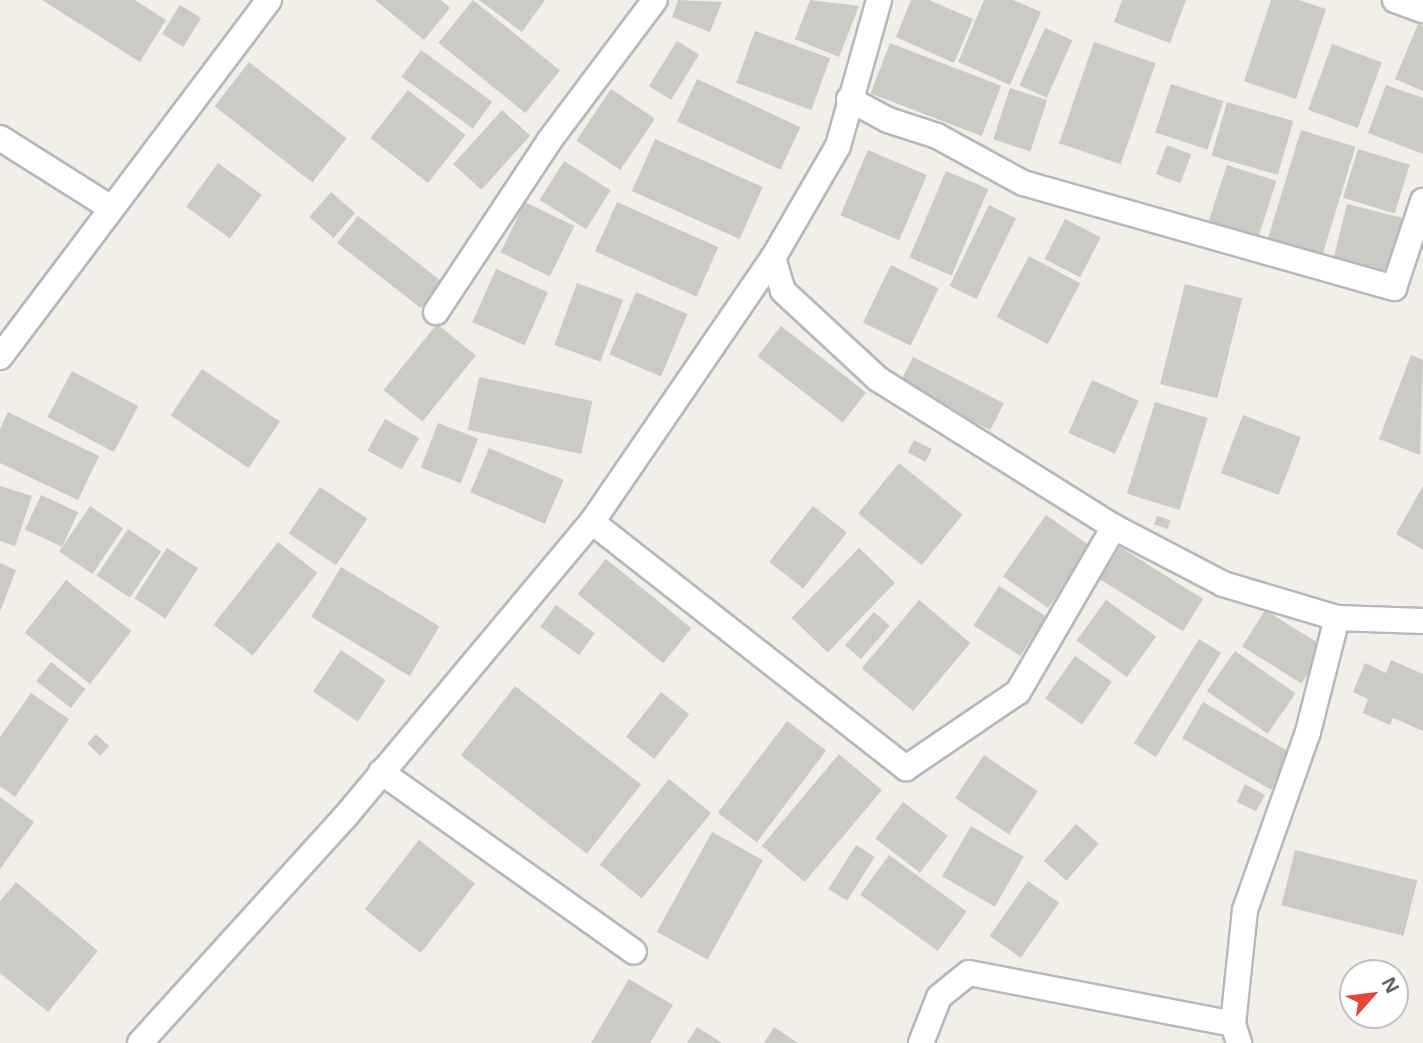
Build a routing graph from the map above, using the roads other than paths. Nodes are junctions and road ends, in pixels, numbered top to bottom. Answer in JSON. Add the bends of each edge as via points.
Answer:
{"nodes":[{"id":1,"x":269,"y":0,"type":"edge"},
{"id":2,"x":655,"y":0,"type":"edge"},
{"id":3,"x":879,"y":0,"type":"edge"},
{"id":4,"x":1395,"y":0,"type":"edge"},
{"id":5,"x":1423,"y":10,"type":"edge"},
{"id":6,"x":849,"y":99,"type":"junction"},
{"id":7,"x":0,"y":138,"type":"edge"},
{"id":8,"x":1423,"y":201,"type":"edge"},
{"id":9,"x":111,"y":208,"type":"junction"},
{"id":10,"x":773,"y":258,"type":"junction"},
{"id":11,"x":436,"y":312,"type":"dead end"},
{"id":12,"x":0,"y":357,"type":"edge"},
{"id":13,"x":592,"y":522,"type":"junction"},
{"id":14,"x":1114,"y":527,"type":"junction"},
{"id":15,"x":1337,"y":618,"type":"junction"},
{"id":16,"x":1423,"y":621,"type":"edge"},
{"id":17,"x":382,"y":772,"type":"junction"},
{"id":18,"x":634,"y":952,"type":"dead end"},
{"id":19,"x":1241,"y":1037,"type":"edge"},
{"id":20,"x":140,"y":1043,"type":"edge"},
{"id":21,"x":921,"y":1043,"type":"edge"}],
"edges":[{"from":1,"to":9,"type":"street"},
{"from":2,"to":11,"type":"street","via":[[549,141]]},
{"from":3,"to":6,"type":"street"},
{"from":4,"to":5,"type":"street"},
{"from":6,"to":8,"type":"street","via":[[888,120],[937,136],[1023,183],[1394,288]]},
{"from":6,"to":10,"type":"street","via":[[838,146]]},
{"from":7,"to":9,"type":"street"},
{"from":9,"to":12,"type":"street"},
{"from":10,"to":13,"type":"street"},
{"from":10,"to":14,"type":"street","via":[[783,290],[878,379]]},
{"from":13,"to":14,"type":"street","via":[[906,768],[1018,692]]},
{"from":13,"to":17,"type":"street"},
{"from":14,"to":15,"type":"street","via":[[1223,584]]},
{"from":15,"to":16,"type":"street"},
{"from":15,"to":19,"type":"street","via":[[1308,732],[1245,910]]},
{"from":17,"to":18,"type":"street"},
{"from":17,"to":20,"type":"street"},
{"from":19,"to":21,"type":"street","via":[[969,973],[939,997]]}]}
